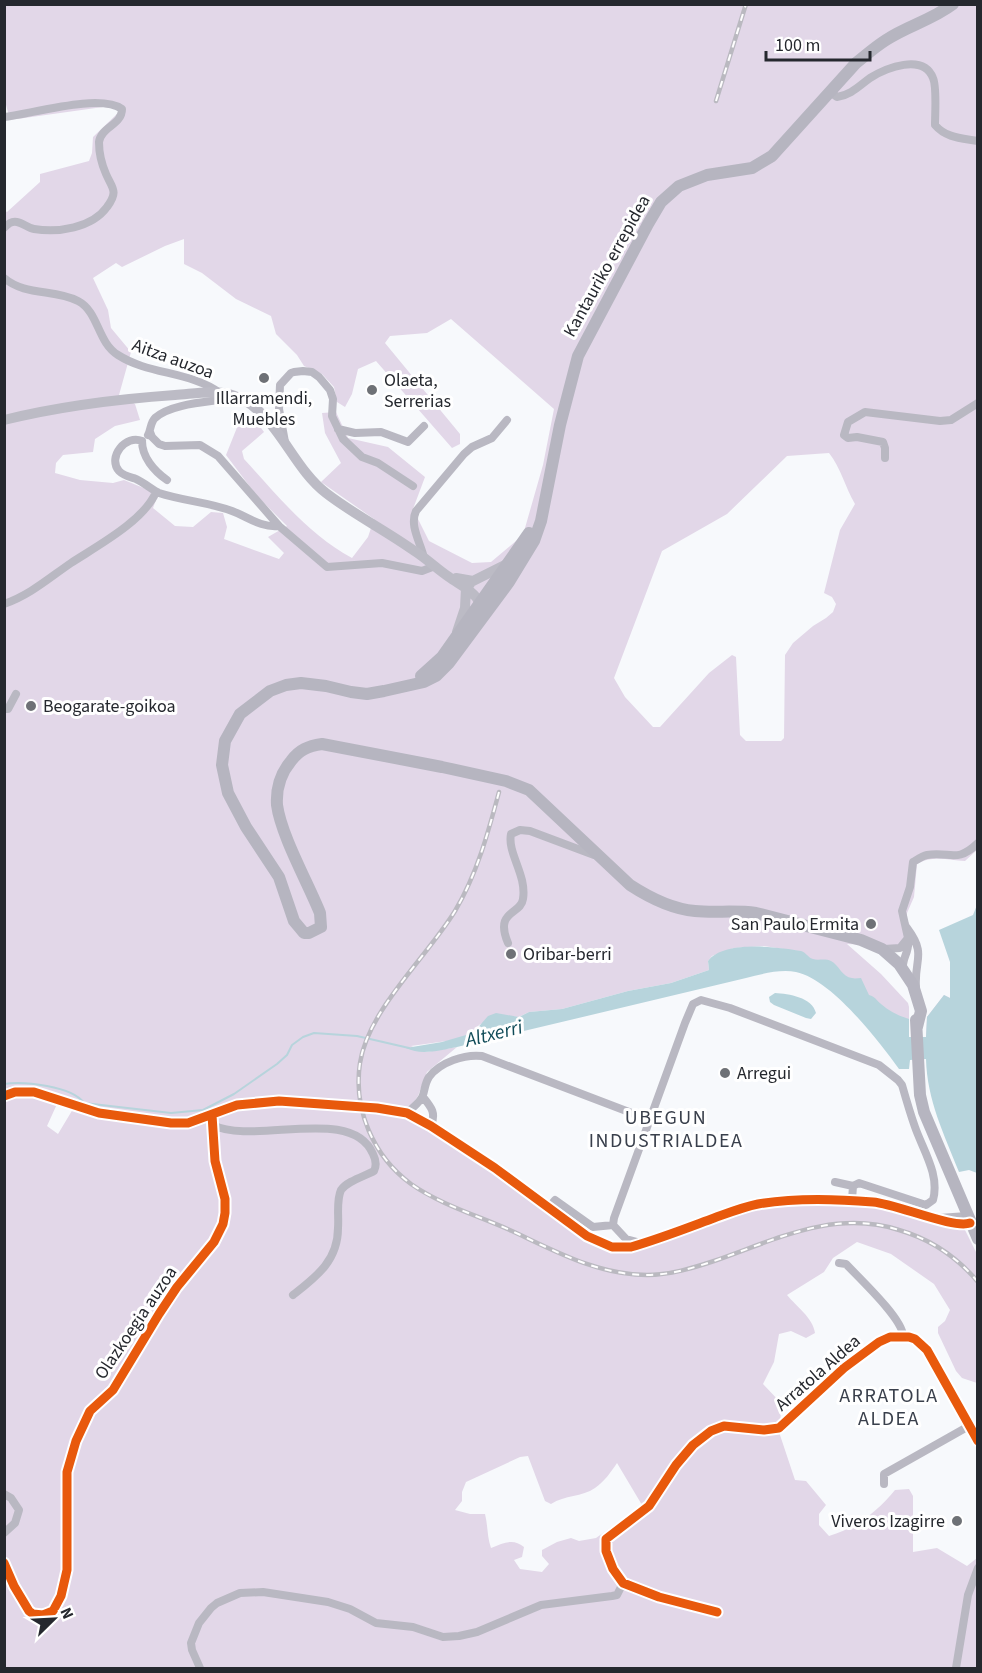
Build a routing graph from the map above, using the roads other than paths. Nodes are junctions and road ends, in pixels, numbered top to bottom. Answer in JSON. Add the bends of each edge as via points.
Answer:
{"nodes":[{"id":1,"x":953,"y":4,"type":"edge"},
{"id":2,"x":830,"y":92,"type":"junction"},
{"id":3,"x":4,"y":117,"type":"edge"},
{"id":4,"x":978,"y":141,"type":"edge"},
{"id":5,"x":4,"y":228,"type":"edge"},
{"id":6,"x":4,"y":278,"type":"edge"},
{"id":7,"x":220,"y":393,"type":"junction"},
{"id":8,"x":240,"y":397,"type":"junction"},
{"id":9,"x":978,"y":403,"type":"edge"},
{"id":10,"x":4,"y":420,"type":"edge"},
{"id":11,"x":507,"y":420,"type":"dead end"},
{"id":12,"x":424,"y":426,"type":"dead end"},
{"id":13,"x":338,"y":429,"type":"junction"},
{"id":14,"x":150,"y":432,"type":"junction"},
{"id":15,"x":142,"y":441,"type":"junction"},
{"id":16,"x":285,"y":443,"type":"junction"},
{"id":17,"x":885,"y":458,"type":"dead end"},
{"id":18,"x":167,"y":480,"type":"dead end"},
{"id":19,"x":413,"y":486,"type":"dead end"},
{"id":20,"x":156,"y":492,"type":"junction"},
{"id":21,"x":279,"y":526,"type":"junction"},
{"id":22,"x":424,"y":558,"type":"junction"},
{"id":23,"x":517,"y":562,"type":"junction"},
{"id":24,"x":435,"y":566,"type":"junction"},
{"id":25,"x":468,"y":588,"type":"junction"},
{"id":26,"x":480,"y":603,"type":"junction"},
{"id":27,"x":4,"y":604,"type":"edge"},
{"id":28,"x":459,"y":641,"type":"junction"},
{"id":29,"x":16,"y":694,"type":"dead end"},
{"id":30,"x":4,"y":709,"type":"edge"},
{"id":31,"x":978,"y":843,"type":"edge"},
{"id":32,"x":598,"y":857,"type":"junction"},
{"id":33,"x":911,"y":939,"type":"junction"},
{"id":34,"x":508,"y":943,"type":"dead end"},
{"id":35,"x":876,"y":949,"type":"junction"},
{"id":36,"x":903,"y":969,"type":"junction"},
{"id":37,"x":912,"y":992,"type":"junction"},
{"id":38,"x":4,"y":1096,"type":"edge"},
{"id":39,"x":423,"y":1097,"type":"junction"},
{"id":40,"x":407,"y":1113,"type":"junction"},
{"id":41,"x":212,"y":1115,"type":"junction"},
{"id":42,"x":650,"y":1120,"type":"junction"},
{"id":43,"x":213,"y":1125,"type":"junction"},
{"id":44,"x":431,"y":1126,"type":"junction"},
{"id":45,"x":835,"y":1182,"type":"dead end"},
{"id":46,"x":853,"y":1186,"type":"junction"},
{"id":47,"x":852,"y":1200,"type":"junction"},
{"id":48,"x":961,"y":1203,"type":"junction"},
{"id":49,"x":549,"y":1207,"type":"junction"},
{"id":50,"x":949,"y":1217,"type":"junction"},
{"id":51,"x":939,"y":1218,"type":"junction"},
{"id":52,"x":968,"y":1220,"type":"junction"},
{"id":53,"x":613,"y":1225,"type":"junction"},
{"id":54,"x":978,"y":1239,"type":"edge"},
{"id":55,"x":643,"y":1244,"type":"junction"},
{"id":56,"x":839,"y":1263,"type":"dead end"},
{"id":57,"x":293,"y":1295,"type":"dead end"},
{"id":58,"x":903,"y":1335,"type":"junction"},
{"id":59,"x":969,"y":1426,"type":"junction"},
{"id":60,"x":978,"y":1441,"type":"edge"},
{"id":61,"x":884,"y":1484,"type":"dead end"},
{"id":62,"x":4,"y":1494,"type":"edge"},
{"id":63,"x":4,"y":1533,"type":"edge"},
{"id":64,"x":4,"y":1563,"type":"edge"},
{"id":65,"x":978,"y":1568,"type":"edge"},
{"id":66,"x":623,"y":1583,"type":"junction"},
{"id":67,"x":717,"y":1612,"type":"dead end"},
{"id":68,"x":200,"y":1668,"type":"edge"},
{"id":69,"x":956,"y":1668,"type":"edge"}],
"edges":[{"from":1,"to":2,"type":"highway","name":"Kantauriko errepidea","via":[[887,39],[856,63]]},
{"from":2,"to":4,"type":"street","via":[[837,97],[846,95],[885,71],[919,65],[927,68],[934,79],[935,125],[956,138]]},
{"from":2,"to":23,"type":"highway","name":"Kantauriko errepidea","via":[[762,163],[693,179],[661,202],[578,356],[547,487]]},
{"from":3,"to":5,"type":"street","via":[[97,103],[122,109],[119,120],[101,135],[99,142],[101,161],[114,187],[108,206],[99,216],[81,225],[51,231],[17,222]]},
{"from":6,"to":7,"type":"street","name":"Aitza auzoa","via":[[20,288],[70,298],[85,306],[106,345],[117,355],[149,369],[209,385]]},
{"from":7,"to":8,"type":"main road"},
{"from":7,"to":10,"type":"main road","via":[[72,406]]},
{"from":8,"to":14,"type":"street","via":[[201,402],[163,414],[154,420]]},
{"from":8,"to":16,"type":"main road","via":[[263,414]]},
{"from":9,"to":17,"type":"street","via":[[951,420],[865,412],[848,422],[844,435],[883,442]]},
{"from":11,"to":22,"type":"street","via":[[492,438],[464,454],[416,511],[414,528]]},
{"from":12,"to":13,"type":"street","via":[[408,442],[381,432]]},
{"from":13,"to":16,"type":"street","via":[[332,416],[333,399],[325,382],[312,372],[291,373],[280,385],[278,399]]},
{"from":13,"to":19,"type":"street","via":[[362,457]]},
{"from":14,"to":15,"type":"street"},
{"from":14,"to":21,"type":"street","via":[[159,444],[200,445],[218,456]]},
{"from":15,"to":18,"type":"street","via":[[152,468]]},
{"from":15,"to":20,"type":"street","via":[[137,439],[120,447],[115,464],[122,474]]},
{"from":16,"to":22,"type":"main road","via":[[302,470],[324,492]]},
{"from":20,"to":21,"type":"street","via":[[230,510],[267,526]]},
{"from":20,"to":27,"type":"street","via":[[108,540],[32,592]]},
{"from":21,"to":24,"type":"street","via":[[327,567],[382,563],[419,572]]},
{"from":22,"to":24,"type":"main road"},
{"from":23,"to":25,"type":"main road"},
{"from":23,"to":26,"type":"highway","via":[[492,598]]},
{"from":23,"to":28,"type":"highway"},
{"from":24,"to":25,"type":"main road"},
{"from":25,"to":26,"type":"main road","via":[[475,602]]},
{"from":25,"to":28,"type":"main road"},
{"from":26,"to":28,"type":"highway","via":[[481,614]]},
{"from":28,"to":32,"type":"highway","via":[[449,663],[424,682],[367,694],[301,683],[286,685],[262,696],[240,714],[225,741],[222,765],[228,793],[279,877],[294,921],[300,930],[309,933],[321,927],[320,913],[280,818],[277,794],[286,767],[310,745],[381,754],[521,787],[536,794]]},
{"from":29,"to":30,"type":"street","via":[[8,709]]},
{"from":31,"to":33,"type":"street","via":[[955,857],[925,855],[913,862],[902,911]]},
{"from":32,"to":34,"type":"street","via":[[530,831],[511,834],[524,899],[505,922],[503,931]]},
{"from":32,"to":35,"type":"highway","via":[[648,897],[674,907],[696,912],[756,913]]},
{"from":33,"to":35,"type":"street","via":[[900,948]]},
{"from":33,"to":36,"type":"street","via":[[915,963]]},
{"from":33,"to":37,"type":"street","via":[[919,954]]},
{"from":35,"to":36,"type":"highway"},
{"from":35,"to":37,"type":"highway"},
{"from":36,"to":37,"type":"highway"},
{"from":37,"to":48,"type":"highway","via":[[921,1011],[917,1028],[924,1112]]},
{"from":38,"to":41,"type":"street","via":[[34,1092],[84,1109],[166,1123],[188,1123]]},
{"from":39,"to":40,"type":"street"},
{"from":39,"to":42,"type":"street","via":[[432,1073],[472,1055]]},
{"from":39,"to":44,"type":"street","via":[[434,1111]]},
{"from":40,"to":41,"type":"street","via":[[279,1101],[237,1106]]},
{"from":40,"to":44,"type":"street"},
{"from":41,"to":43,"type":"street","name":"Olazkoegia auzoa"},
{"from":42,"to":46,"type":"street","via":[[693,1004],[705,999],[879,1065],[902,1085],[935,1178],[933,1200],[926,1204],[859,1183]]},
{"from":42,"to":53,"type":"street"},
{"from":43,"to":57,"type":"street","via":[[231,1130],[333,1129],[355,1136],[370,1147],[376,1162],[374,1171],[341,1191],[339,1230],[330,1259],[321,1273]]},
{"from":43,"to":64,"type":"street","name":"Olazkoegia auzoa","via":[[215,1161],[225,1199],[222,1224],[214,1242],[159,1314],[113,1390],[90,1411],[76,1441],[67,1472],[67,1570],[53,1611],[43,1615],[29,1611]]},
{"from":44,"to":49,"type":"street"},
{"from":45,"to":46,"type":"street"},
{"from":46,"to":47,"type":"street"},
{"from":47,"to":51,"type":"street","via":[[883,1203]]},
{"from":47,"to":55,"type":"street","via":[[757,1204]]},
{"from":48,"to":50,"type":"street"},
{"from":48,"to":52,"type":"highway"},
{"from":49,"to":53,"type":"street","via":[[555,1200],[593,1227]]},
{"from":49,"to":55,"type":"street","via":[[599,1242],[622,1248]]},
{"from":50,"to":51,"type":"street"},
{"from":50,"to":52,"type":"street"},
{"from":51,"to":52,"type":"street","via":[[964,1225]]},
{"from":52,"to":54,"type":"highway"},
{"from":53,"to":55,"type":"street","via":[[626,1239]]},
{"from":56,"to":58,"type":"street","via":[[846,1264],[893,1315]]},
{"from":58,"to":59,"type":"street","via":[[927,1350]]},
{"from":58,"to":66,"type":"street","name":"Arratola Aldea","via":[[879,1342],[844,1368],[779,1428],[724,1426],[693,1445],[649,1506],[606,1539],[606,1551]]},
{"from":59,"to":60,"type":"street"},
{"from":59,"to":61,"type":"street","via":[[884,1474]]},
{"from":62,"to":63,"type":"street","via":[[19,1510],[15,1523]]},
{"from":65,"to":69,"type":"street","via":[[968,1595]]},
{"from":66,"to":67,"type":"street"},
{"from":66,"to":68,"type":"street","via":[[616,1595],[541,1605],[493,1627],[451,1636],[376,1623],[328,1602],[263,1592],[240,1593],[211,1608],[199,1623],[191,1643]]}]}
